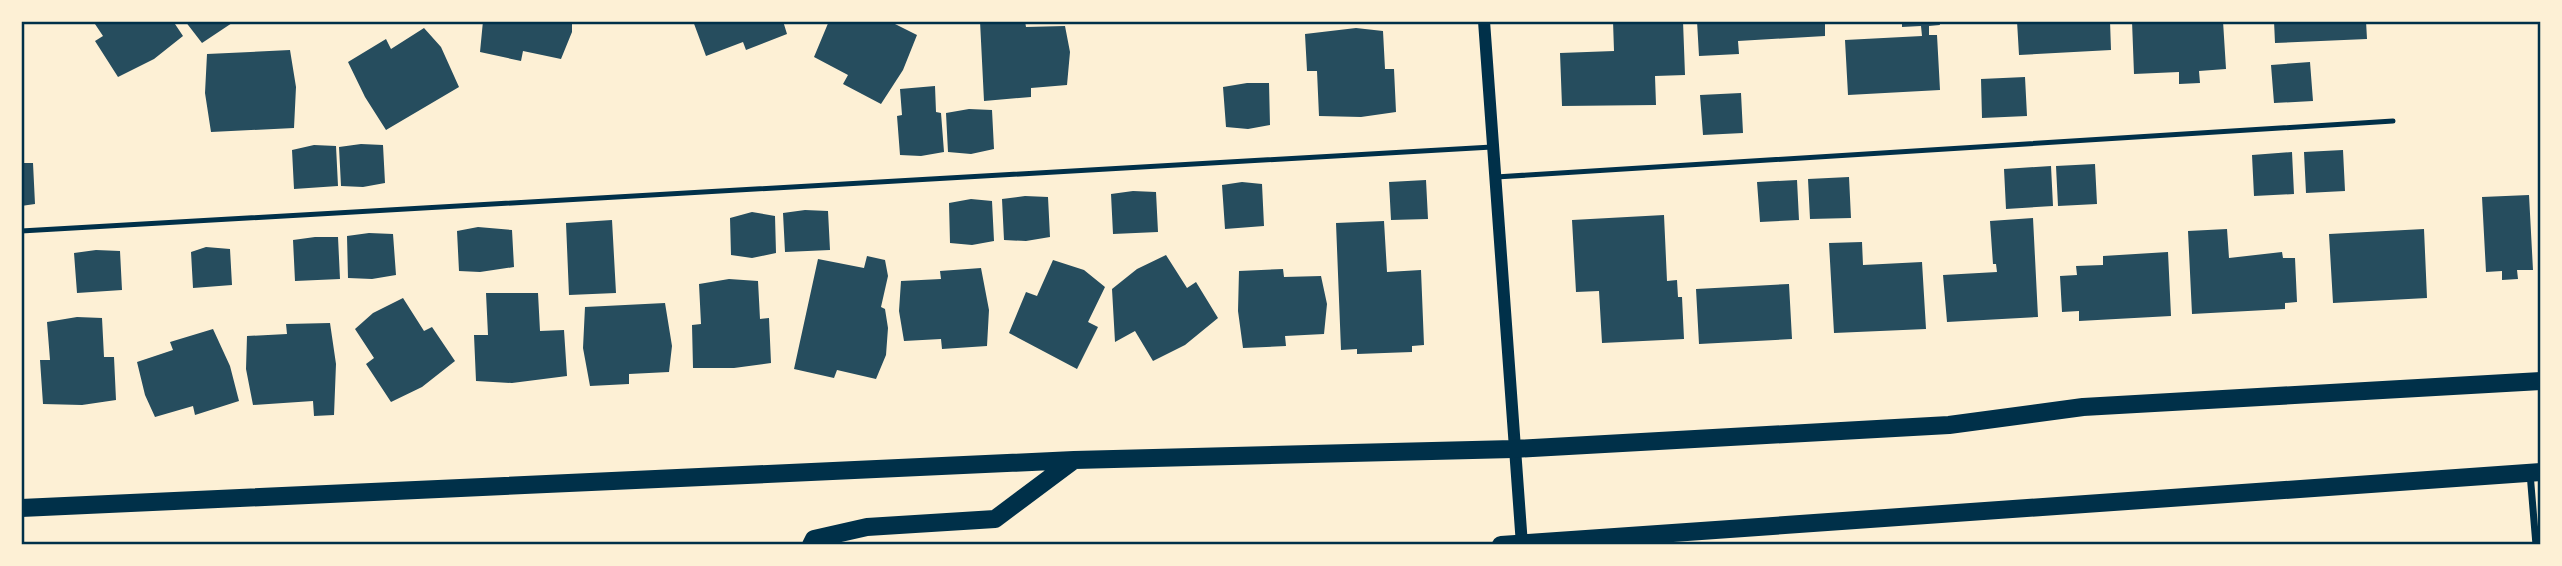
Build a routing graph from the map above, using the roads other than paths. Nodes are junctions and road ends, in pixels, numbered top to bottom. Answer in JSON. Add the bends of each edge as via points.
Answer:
{"nodes":[{"id":1,"x":1484,"y":21,"type":"edge"},
{"id":2,"x":2393,"y":121,"type":"dead end"},
{"id":3,"x":1492,"y":147,"type":"junction"},
{"id":4,"x":1493,"y":177,"type":"junction"},
{"id":5,"x":21,"y":231,"type":"edge"},
{"id":6,"x":2541,"y":381,"type":"edge"},
{"id":7,"x":1513,"y":449,"type":"junction"},
{"id":8,"x":1074,"y":460,"type":"junction"},
{"id":9,"x":2536,"y":472,"type":"edge"},
{"id":10,"x":21,"y":508,"type":"edge"},
{"id":11,"x":1522,"y":544,"type":"edge"},
{"id":12,"x":811,"y":545,"type":"edge"},
{"id":13,"x":1501,"y":545,"type":"edge"},
{"id":14,"x":2536,"y":545,"type":"edge"}],
"edges":[{"from":1,"to":3,"type":"street"},
{"from":2,"to":4,"type":"lane"},
{"from":3,"to":4,"type":"street"},
{"from":3,"to":5,"type":"lane"},
{"from":4,"to":7,"type":"street"},
{"from":6,"to":7,"type":"main road","via":[[2083,407],[1949,425]]},
{"from":7,"to":8,"type":"main road"},
{"from":7,"to":11,"type":"street"},
{"from":8,"to":10,"type":"main road"},
{"from":8,"to":12,"type":"main road","via":[[995,519],[867,527],[814,539]]},
{"from":9,"to":11,"type":"main road"},
{"from":9,"to":14,"type":"street"},
{"from":11,"to":13,"type":"main road"}]}
